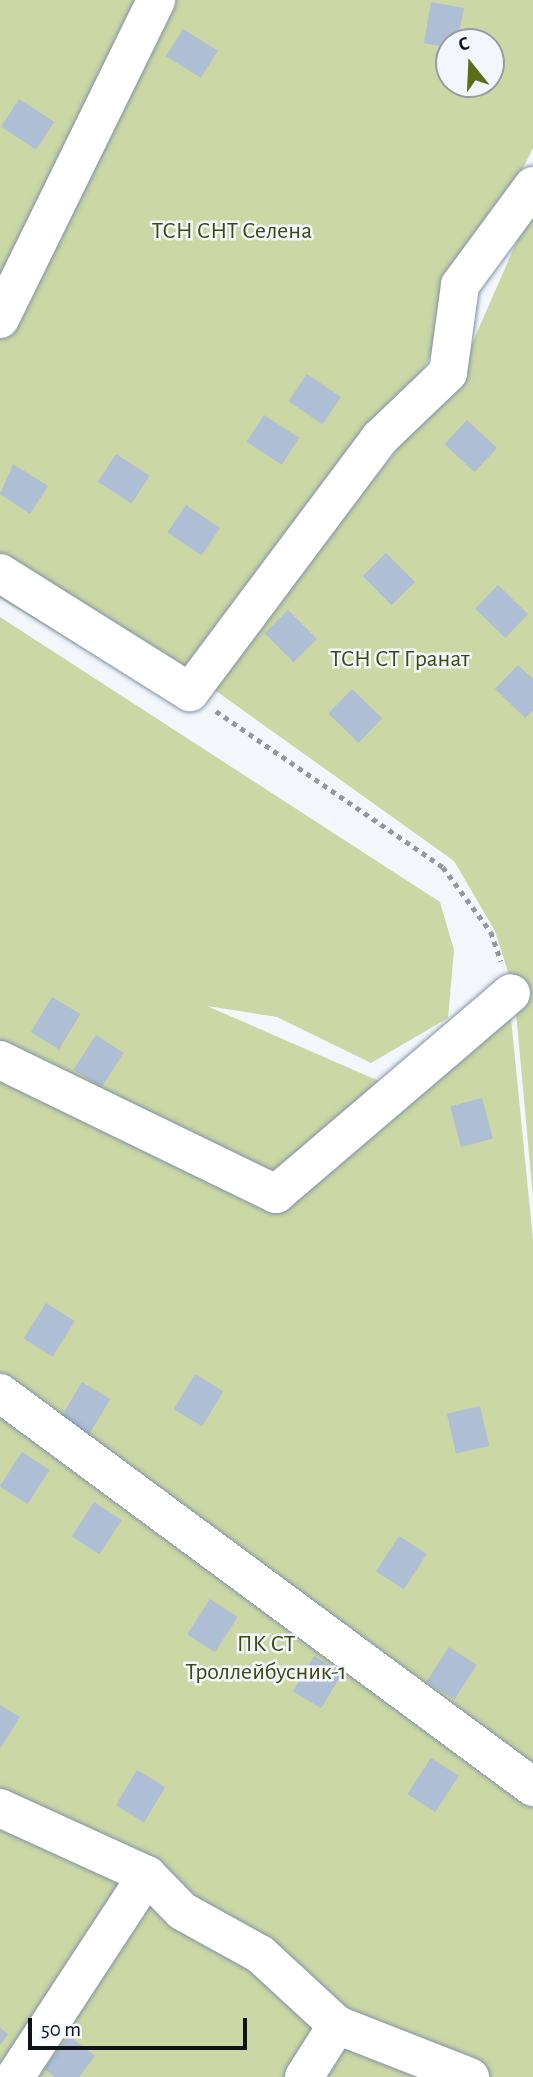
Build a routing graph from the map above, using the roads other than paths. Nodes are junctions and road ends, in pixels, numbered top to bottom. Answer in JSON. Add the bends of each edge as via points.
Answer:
{"nodes":[{"id":1,"x":156,"y":0,"type":"edge"},
{"id":2,"x":533,"y":186,"type":"edge"},
{"id":3,"x":0,"y":319,"type":"edge"},
{"id":4,"x":0,"y":573,"type":"edge"},
{"id":5,"x":511,"y":993,"type":"road end"},
{"id":6,"x":0,"y":1060,"type":"edge"},
{"id":7,"x":0,"y":1393,"type":"edge"},
{"id":8,"x":533,"y":1787,"type":"edge"},
{"id":9,"x":0,"y":1808,"type":"edge"},
{"id":10,"x":147,"y":1875,"type":"junction"},
{"id":11,"x":337,"y":2025,"type":"junction"},
{"id":12,"x":15,"y":2077,"type":"edge"},
{"id":13,"x":304,"y":2077,"type":"edge"},
{"id":14,"x":470,"y":2077,"type":"edge"}],
"edges":[{"from":1,"to":3,"type":"lane"},
{"from":2,"to":4,"type":"lane","via":[[460,285],[448,373],[380,438],[190,692]]},
{"from":5,"to":6,"type":"lane","via":[[276,1194]]},
{"from":7,"to":8,"type":"lane"},
{"from":9,"to":10,"type":"lane"},
{"from":10,"to":11,"type":"lane","via":[[182,1911],[260,1954]]},
{"from":10,"to":12,"type":"lane"},
{"from":11,"to":13,"type":"lane"},
{"from":11,"to":14,"type":"lane"}]}
